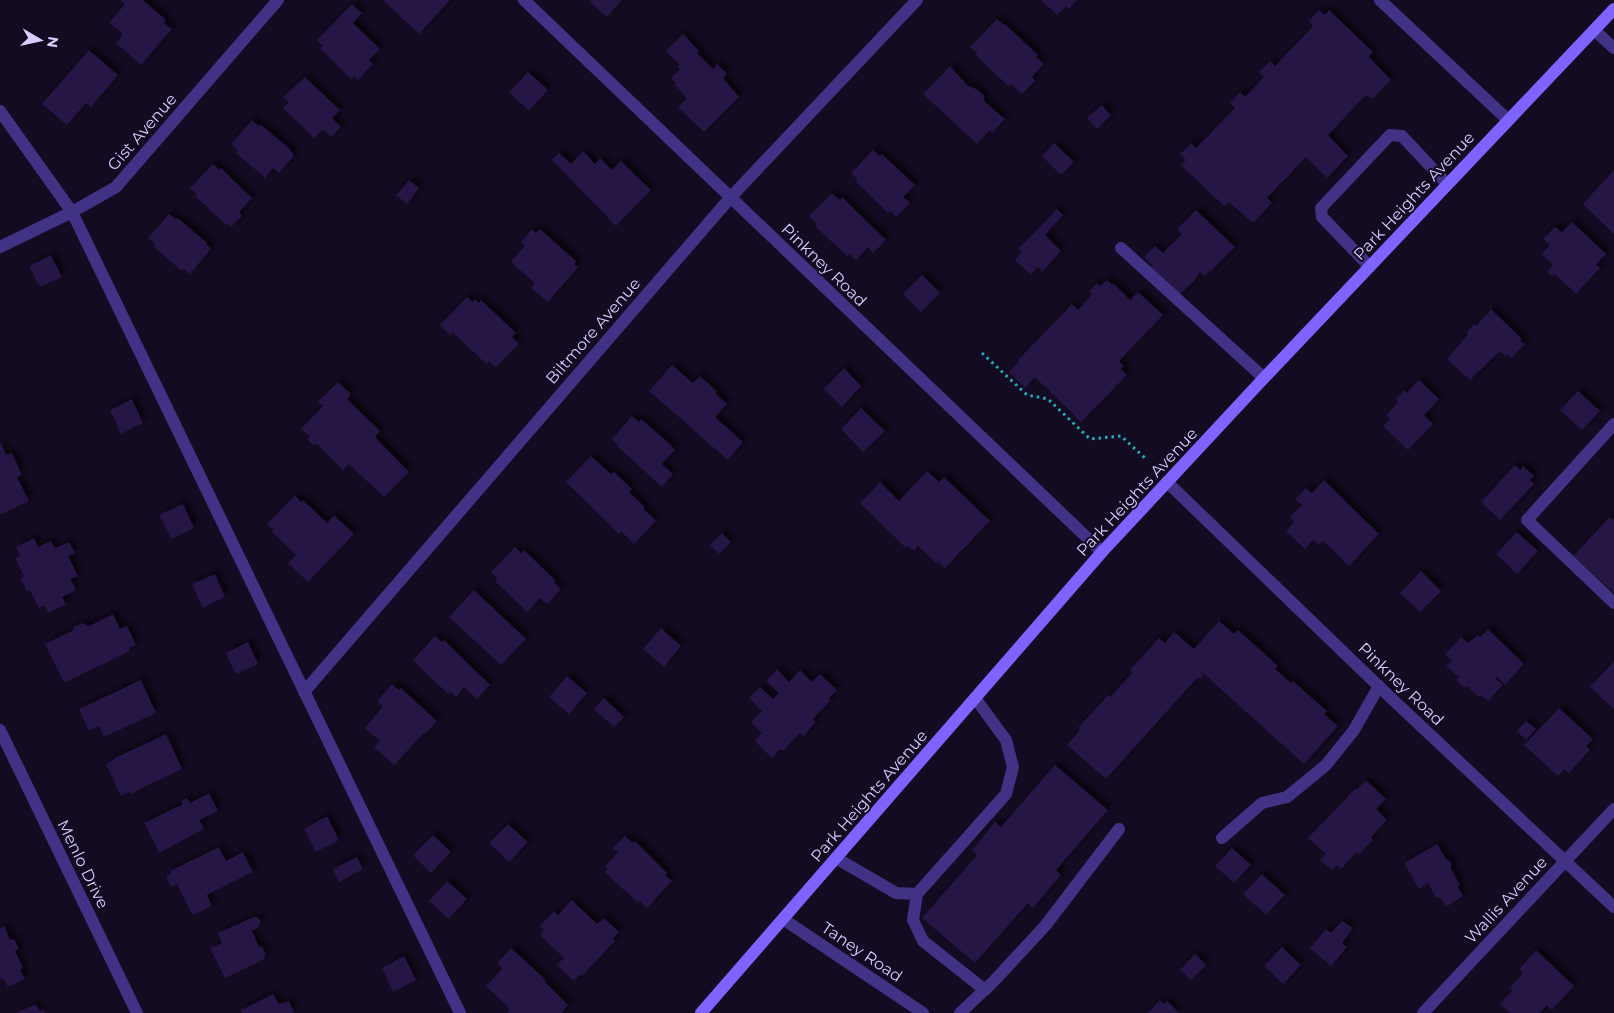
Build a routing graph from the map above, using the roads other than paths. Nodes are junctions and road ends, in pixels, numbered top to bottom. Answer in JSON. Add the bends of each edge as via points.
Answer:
{"nodes":[{"id":1,"x":278,"y":0,"type":"edge"},
{"id":2,"x":524,"y":0,"type":"edge"},
{"id":3,"x":917,"y":0,"type":"edge"},
{"id":4,"x":1380,"y":0,"type":"edge"},
{"id":5,"x":1614,"y":9,"type":"edge"},
{"id":6,"x":1594,"y":30,"type":"junction"},
{"id":7,"x":1614,"y":48,"type":"edge"},
{"id":8,"x":0,"y":111,"type":"edge"},
{"id":9,"x":1508,"y":120,"type":"junction"},
{"id":10,"x":1448,"y":184,"type":"junction"},
{"id":11,"x":730,"y":198,"type":"junction"},
{"id":12,"x":72,"y":212,"type":"junction"},
{"id":13,"x":0,"y":247,"type":"edge"},
{"id":14,"x":1121,"y":248,"type":"dead end"},
{"id":15,"x":1370,"y":267,"type":"junction"},
{"id":16,"x":1264,"y":378,"type":"junction"},
{"id":17,"x":1614,"y":424,"type":"edge"},
{"id":18,"x":1168,"y":482,"type":"junction"},
{"id":19,"x":1102,"y":552,"type":"junction"},
{"id":20,"x":1614,"y":603,"type":"edge"},
{"id":21,"x":1379,"y":686,"type":"junction"},
{"id":22,"x":304,"y":692,"type":"junction"},
{"id":23,"x":976,"y":698,"type":"junction"},
{"id":24,"x":0,"y":730,"type":"edge"},
{"id":25,"x":1614,"y":809,"type":"edge"},
{"id":26,"x":1119,"y":829,"type":"dead end"},
{"id":27,"x":1222,"y":838,"type":"dead end"},
{"id":28,"x":836,"y":858,"type":"junction"},
{"id":29,"x":1564,"y":862,"type":"junction"},
{"id":30,"x":917,"y":894,"type":"junction"},
{"id":31,"x":1614,"y":907,"type":"edge"},
{"id":32,"x":783,"y":918,"type":"junction"},
{"id":33,"x":985,"y":990,"type":"junction"},
{"id":34,"x":137,"y":1013,"type":"edge"},
{"id":35,"x":460,"y":1013,"type":"edge"},
{"id":36,"x":701,"y":1013,"type":"edge"},
{"id":37,"x":923,"y":1013,"type":"edge"},
{"id":38,"x":960,"y":1013,"type":"edge"},
{"id":39,"x":1423,"y":1013,"type":"edge"}],
"edges":[{"from":1,"to":12,"type":"street","name":"Gist Avenue","via":[[116,188]]},
{"from":2,"to":11,"type":"street","name":"Pinkney Road"},
{"from":3,"to":11,"type":"street","name":"Biltmore Avenue"},
{"from":4,"to":9,"type":"street"},
{"from":5,"to":6,"type":"main road","name":"Park Heights Avenue"},
{"from":6,"to":7,"type":"street"},
{"from":6,"to":9,"type":"main road","name":"Park Heights Avenue"},
{"from":8,"to":12,"type":"street"},
{"from":9,"to":10,"type":"main road","name":"Park Heights Avenue"},
{"from":10,"to":15,"type":"main road","name":"Park Heights Avenue"},
{"from":10,"to":15,"type":"street","via":[[1402,136],[1390,136],[1321,208],[1322,217]]},
{"from":11,"to":19,"type":"street","name":"Pinkney Road"},
{"from":11,"to":22,"type":"street","name":"Biltmore Avenue"},
{"from":12,"to":13,"type":"street","name":"Gist Avenue"},
{"from":12,"to":22,"type":"street"},
{"from":14,"to":16,"type":"street"},
{"from":15,"to":16,"type":"main road","name":"Park Heights Avenue"},
{"from":16,"to":18,"type":"main road","name":"Park Heights Avenue"},
{"from":17,"to":20,"type":"street","via":[[1527,520]]},
{"from":18,"to":19,"type":"main road","name":"Park Heights Avenue"},
{"from":18,"to":21,"type":"street","name":"Pinkney Road"},
{"from":19,"to":23,"type":"main road","name":"Park Heights Avenue"},
{"from":21,"to":27,"type":"street","via":[[1354,730],[1326,765],[1287,797],[1262,803]]},
{"from":21,"to":29,"type":"street","name":"Pinkney Road"},
{"from":22,"to":35,"type":"street"},
{"from":23,"to":28,"type":"main road","name":"Park Heights Avenue"},
{"from":23,"to":30,"type":"street","via":[[1006,740],[1013,767],[1006,794]]},
{"from":24,"to":34,"type":"street","name":"Menlo Drive"},
{"from":25,"to":29,"type":"street","name":"Wallis Avenue"},
{"from":26,"to":33,"type":"street","via":[[1045,926]]},
{"from":28,"to":30,"type":"street","via":[[896,893]]},
{"from":28,"to":32,"type":"main road","name":"Park Heights Avenue"},
{"from":29,"to":31,"type":"street","name":"Pinkney Road"},
{"from":29,"to":39,"type":"street","name":"Wallis Avenue"},
{"from":30,"to":33,"type":"street","via":[[913,920],[924,941]]},
{"from":32,"to":36,"type":"main road","name":"Park Heights Avenue"},
{"from":32,"to":37,"type":"street","name":"Taney Road"},
{"from":33,"to":38,"type":"street"}]}
